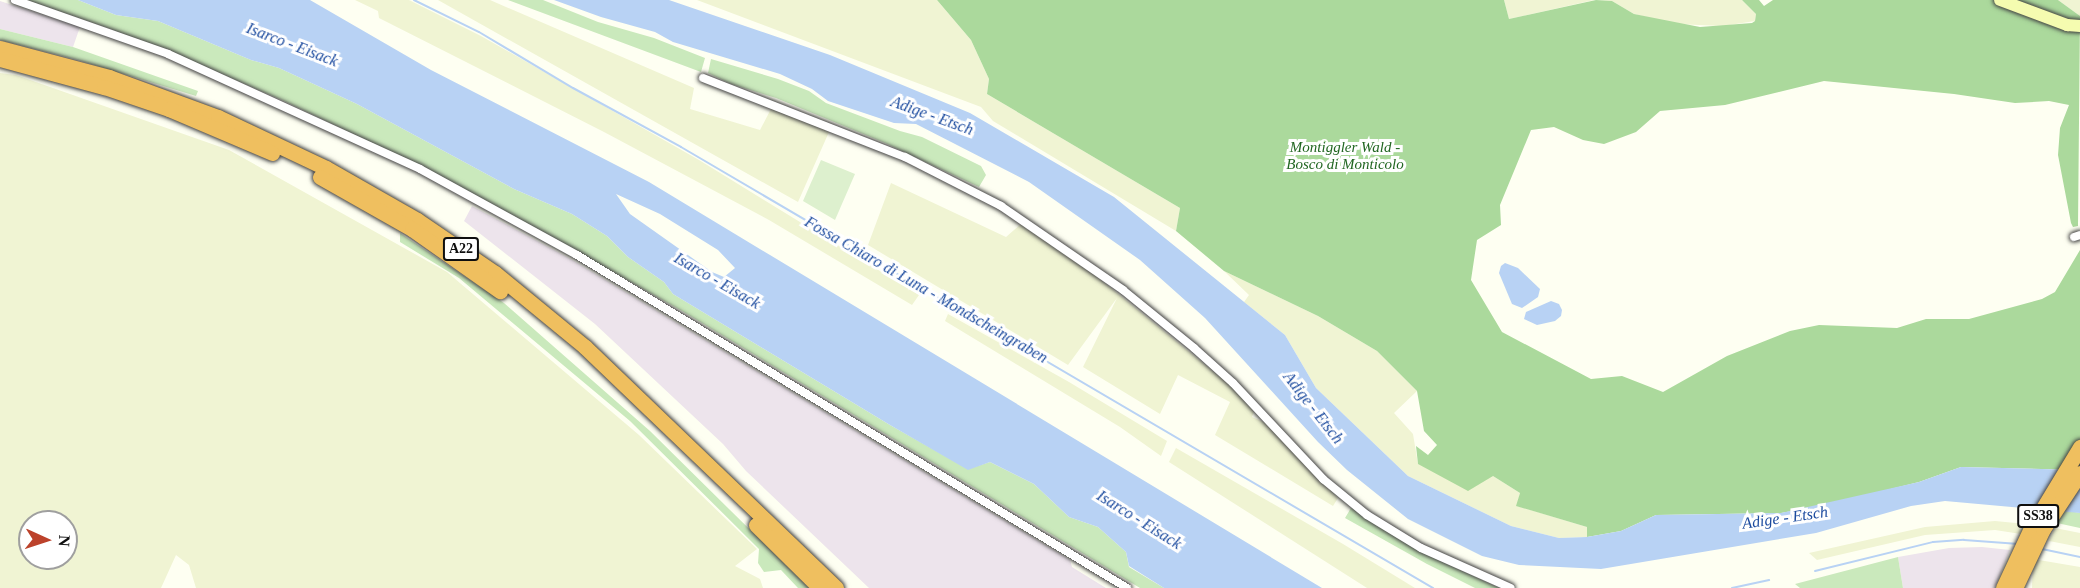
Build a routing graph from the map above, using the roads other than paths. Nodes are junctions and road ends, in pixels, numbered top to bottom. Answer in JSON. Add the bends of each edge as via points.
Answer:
{"nodes":[{"id":1,"x":15,"y":0,"type":"edge"},
{"id":2,"x":2000,"y":0,"type":"edge"},
{"id":3,"x":2080,"y":26,"type":"edge"},
{"id":4,"x":0,"y":48,"type":"edge"},
{"id":5,"x":0,"y":59,"type":"edge"},
{"id":6,"x":703,"y":78,"type":"dead end"},
{"id":7,"x":2080,"y":447,"type":"edge"},
{"id":8,"x":2080,"y":472,"type":"edge"},
{"id":9,"x":820,"y":588,"type":"edge"},
{"id":10,"x":836,"y":588,"type":"edge"},
{"id":11,"x":1127,"y":588,"type":"edge"},
{"id":12,"x":1511,"y":588,"type":"edge"},
{"id":13,"x":2003,"y":588,"type":"edge"},
{"id":14,"x":2015,"y":588,"type":"edge"}],
"edges":[{"from":1,"to":11,"type":"street","via":[[168,54],[420,169],[577,255]]},
{"from":2,"to":3,"type":"main road","via":[[2067,25]]},
{"from":4,"to":10,"type":"highway","number":"A22","via":[[109,77],[218,117],[326,168],[417,220],[495,273],[585,346]]},
{"from":5,"to":9,"type":"highway","number":"A22","via":[[104,87],[211,126],[315,174],[412,229],[490,283],[579,354]]},
{"from":6,"to":12,"type":"street","via":[[904,157],[1001,206],[1124,290],[1185,341],[1233,383],[1323,479],[1367,515],[1421,548]]},
{"from":7,"to":13,"type":"highway","number":"SS38","via":[[2031,528]]},
{"from":8,"to":14,"type":"highway","number":"SS38","via":[[2043,529]]}]}
